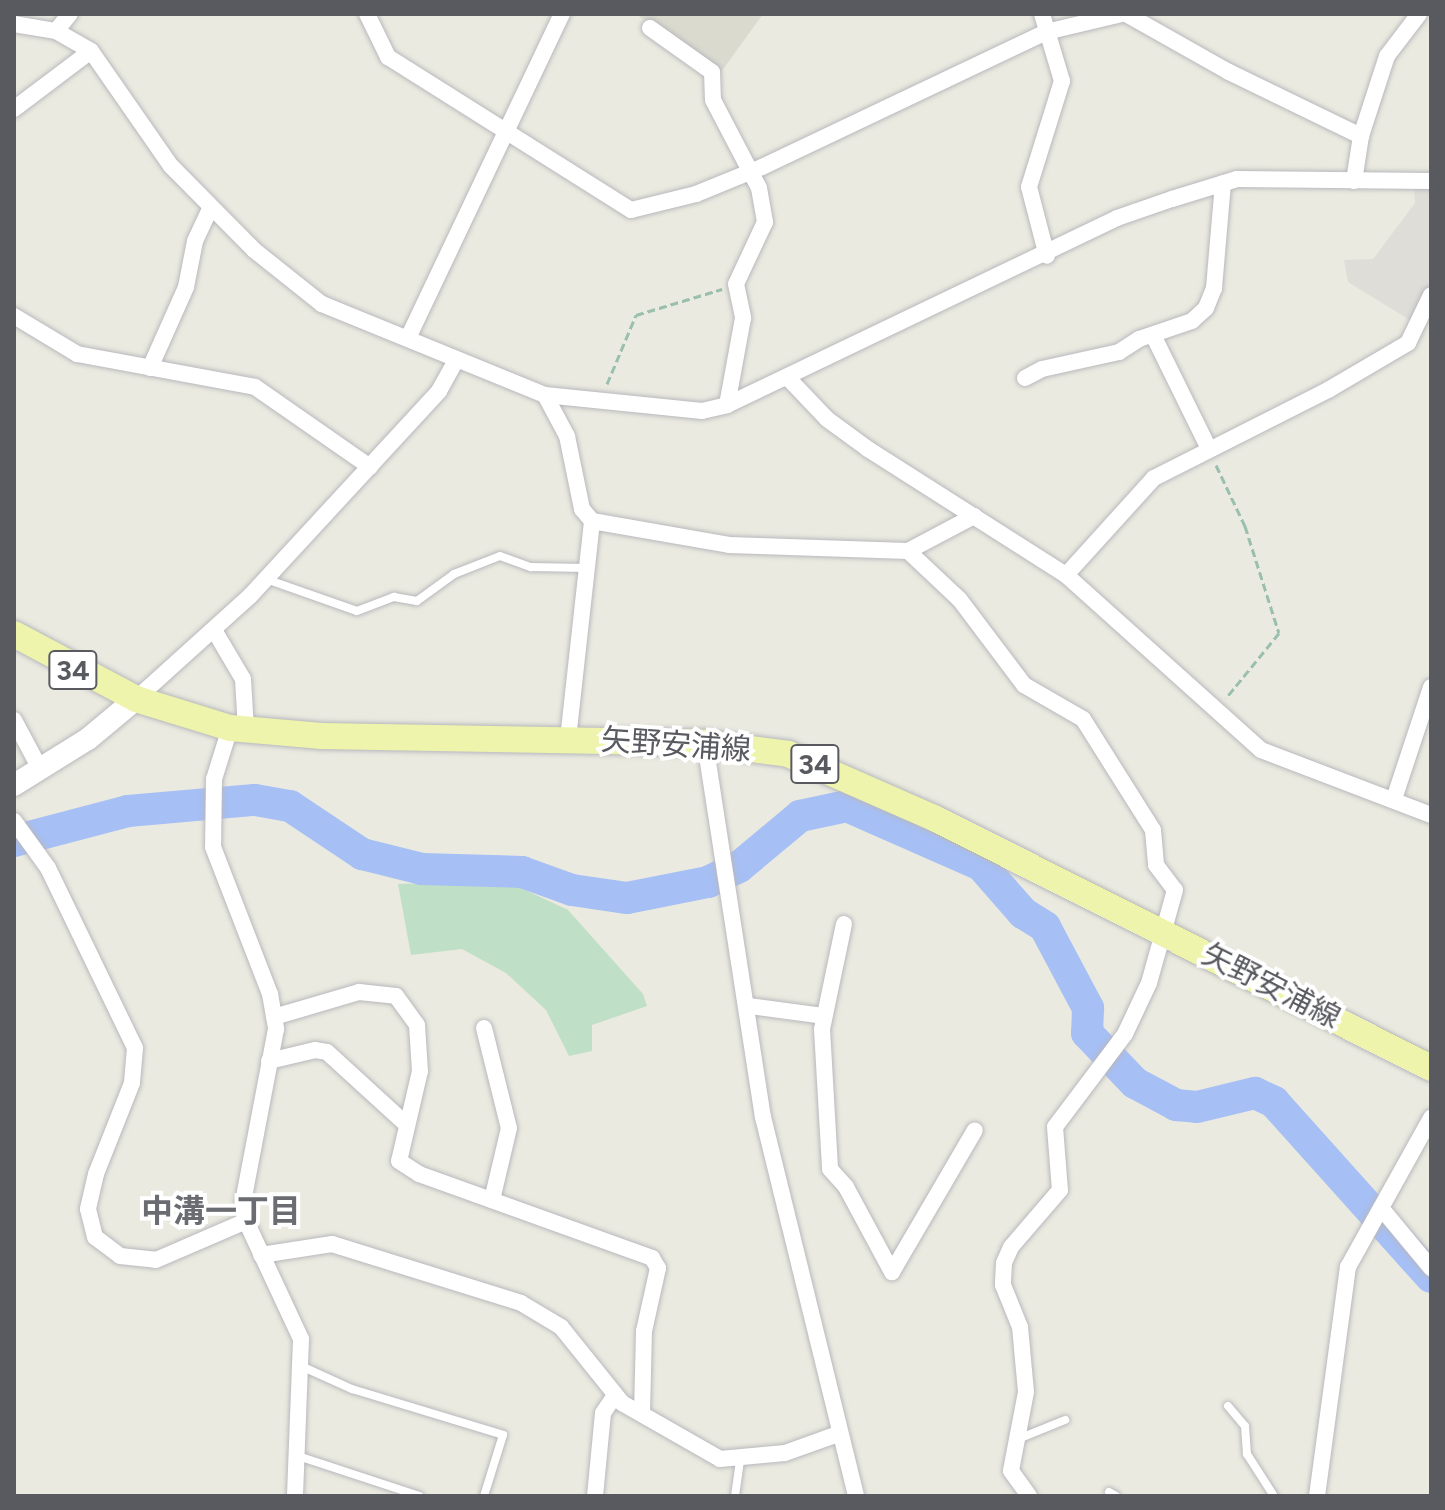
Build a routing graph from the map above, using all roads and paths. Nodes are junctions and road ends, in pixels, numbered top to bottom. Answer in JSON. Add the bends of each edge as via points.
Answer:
{"nodes":[{"id":1,"x":70,"y":14,"type":"edge"},
{"id":2,"x":367,"y":14,"type":"edge"},
{"id":3,"x":562,"y":14,"type":"edge"},
{"id":4,"x":1042,"y":14,"type":"edge"},
{"id":5,"x":1124,"y":14,"type":"edge"},
{"id":6,"x":1419,"y":14,"type":"edge"},
{"id":7,"x":14,"y":24,"type":"edge"},
{"id":8,"x":650,"y":28,"type":"dead end"},
{"id":9,"x":56,"y":31,"type":"junction"},
{"id":10,"x":1046,"y":32,"type":"junction"},
{"id":11,"x":91,"y":51,"type":"junction"},
{"id":12,"x":14,"y":109,"type":"edge"},
{"id":13,"x":508,"y":128,"type":"junction"},
{"id":14,"x":1361,"y":136,"type":"junction"},
{"id":15,"x":748,"y":173,"type":"junction"},
{"id":16,"x":1354,"y":181,"type":"junction"},
{"id":17,"x":1431,"y":181,"type":"edge"},
{"id":18,"x":1223,"y":183,"type":"junction"},
{"id":19,"x":210,"y":209,"type":"junction"},
{"id":20,"x":1047,"y":256,"type":"junction"},
{"id":21,"x":736,"y":284,"type":"junction"},
{"id":22,"x":1431,"y":295,"type":"edge"},
{"id":23,"x":14,"y":316,"type":"edge"},
{"id":24,"x":1153,"y":335,"type":"junction"},
{"id":25,"x":408,"y":338,"type":"junction"},
{"id":26,"x":455,"y":362,"type":"junction"},
{"id":27,"x":150,"y":368,"type":"junction"},
{"id":28,"x":788,"y":378,"type":"junction"},
{"id":29,"x":1025,"y":378,"type":"dead end"},
{"id":30,"x":545,"y":395,"type":"junction"},
{"id":31,"x":600,"y":398,"type":"junction"},
{"id":32,"x":727,"y":405,"type":"junction"},
{"id":33,"x":1208,"y":447,"type":"junction"},
{"id":34,"x":370,"y":467,"type":"junction"},
{"id":35,"x":974,"y":516,"type":"junction"},
{"id":36,"x":592,"y":521,"type":"junction"},
{"id":37,"x":908,"y":551,"type":"junction"},
{"id":38,"x":586,"y":568,"type":"junction"},
{"id":39,"x":1066,"y":575,"type":"junction"},
{"id":40,"x":265,"y":579,"type":"junction"},
{"id":41,"x":214,"y":630,"type":"junction"},
{"id":42,"x":14,"y":634,"type":"edge"},
{"id":43,"x":1431,"y":687,"type":"edge"},
{"id":44,"x":136,"y":699,"type":"junction"},
{"id":45,"x":1215,"y":711,"type":"junction"},
{"id":46,"x":14,"y":720,"type":"edge"},
{"id":47,"x":238,"y":729,"type":"junction"},
{"id":48,"x":568,"y":739,"type":"junction"},
{"id":49,"x":705,"y":743,"type":"junction"},
{"id":50,"x":40,"y":769,"type":"junction"},
{"id":51,"x":14,"y":785,"type":"edge"},
{"id":52,"x":1394,"y":799,"type":"junction"},
{"id":53,"x":1431,"y":815,"type":"edge"},
{"id":54,"x":15,"y":822,"type":"edge"},
{"id":55,"x":844,"y":924,"type":"dead end"},
{"id":56,"x":1165,"y":931,"type":"junction"},
{"id":57,"x":749,"y":1006,"type":"junction"},
{"id":58,"x":824,"y":1016,"type":"junction"},
{"id":59,"x":274,"y":1017,"type":"junction"},
{"id":60,"x":484,"y":1028,"type":"dead end"},
{"id":61,"x":269,"y":1061,"type":"junction"},
{"id":62,"x":1431,"y":1068,"type":"edge"},
{"id":63,"x":1431,"y":1118,"type":"edge"},
{"id":64,"x":407,"y":1125,"type":"junction"},
{"id":65,"x":975,"y":1130,"type":"dead end"},
{"id":66,"x":492,"y":1200,"type":"junction"},
{"id":67,"x":1382,"y":1209,"type":"junction"},
{"id":68,"x":246,"y":1221,"type":"junction"},
{"id":69,"x":261,"y":1255,"type":"junction"},
{"id":70,"x":1431,"y":1268,"type":"edge"},
{"id":71,"x":301,"y":1366,"type":"junction"},
{"id":72,"x":615,"y":1395,"type":"junction"},
{"id":73,"x":1228,"y":1406,"type":"dead end"},
{"id":74,"x":642,"y":1414,"type":"junction"},
{"id":75,"x":1065,"y":1420,"type":"dead end"},
{"id":76,"x":838,"y":1434,"type":"junction"},
{"id":77,"x":1014,"y":1441,"type":"junction"},
{"id":78,"x":297,"y":1456,"type":"junction"},
{"id":79,"x":740,"y":1460,"type":"junction"},
{"id":80,"x":1025,"y":1494,"type":"edge"},
{"id":81,"x":295,"y":1496,"type":"edge"},
{"id":82,"x":420,"y":1496,"type":"edge"},
{"id":83,"x":484,"y":1496,"type":"edge"},
{"id":84,"x":595,"y":1496,"type":"edge"},
{"id":85,"x":735,"y":1496,"type":"edge"},
{"id":86,"x":856,"y":1496,"type":"edge"},
{"id":87,"x":1274,"y":1496,"type":"edge"},
{"id":88,"x":1317,"y":1496,"type":"edge"}],
"edges":[{"from":1,"to":9,"type":"street"},
{"from":2,"to":13,"type":"street","via":[[388,57]]},
{"from":3,"to":13,"type":"street"},
{"from":4,"to":10,"type":"street"},
{"from":5,"to":10,"type":"street"},
{"from":5,"to":14,"type":"street"},
{"from":6,"to":14,"type":"street","via":[[1387,56]]},
{"from":7,"to":9,"type":"street"},
{"from":8,"to":15,"type":"street","via":[[712,72],[713,100]]},
{"from":9,"to":11,"type":"street"},
{"from":10,"to":15,"type":"street"},
{"from":10,"to":20,"type":"street","via":[[1062,81],[1029,187]]},
{"from":11,"to":12,"type":"street"},
{"from":11,"to":19,"type":"street","via":[[171,166]]},
{"from":13,"to":15,"type":"street","via":[[631,210],[696,194]]},
{"from":13,"to":25,"type":"street"},
{"from":14,"to":16,"type":"street"},
{"from":15,"to":21,"type":"street","via":[[759,188],[765,222]]},
{"from":16,"to":17,"type":"street"},
{"from":16,"to":18,"type":"street"},
{"from":18,"to":20,"type":"street","via":[[1117,218]]},
{"from":18,"to":24,"type":"street","via":[[1214,288],[1206,308],[1192,321]]},
{"from":19,"to":25,"type":"street","via":[[322,304]]},
{"from":19,"to":27,"type":"street","via":[[195,241],[186,287]]},
{"from":20,"to":28,"type":"street"},
{"from":21,"to":31,"type":"path","via":[[636,315]]},
{"from":21,"to":32,"type":"street","via":[[743,318]]},
{"from":22,"to":33,"type":"street","via":[[1408,343],[1328,390]]},
{"from":23,"to":27,"type":"street","via":[[77,354]]},
{"from":24,"to":29,"type":"street","via":[[1119,352],[1042,369]]},
{"from":24,"to":33,"type":"street"},
{"from":25,"to":26,"type":"street"},
{"from":26,"to":30,"type":"street"},
{"from":26,"to":34,"type":"street","via":[[439,391]]},
{"from":27,"to":34,"type":"street","via":[[255,387]]},
{"from":28,"to":32,"type":"street"},
{"from":28,"to":35,"type":"street","via":[[827,419]]},
{"from":30,"to":31,"type":"street"},
{"from":30,"to":36,"type":"street","via":[[567,436],[582,509]]},
{"from":31,"to":32,"type":"street","via":[[702,411]]},
{"from":33,"to":39,"type":"street","via":[[1154,478]]},
{"from":33,"to":45,"type":"path","via":[[1245,526],[1279,633]]},
{"from":34,"to":40,"type":"street"},
{"from":35,"to":37,"type":"street"},
{"from":35,"to":39,"type":"street"},
{"from":36,"to":37,"type":"street","via":[[729,545]]},
{"from":36,"to":38,"type":"street"},
{"from":37,"to":56,"type":"street","via":[[960,600],[1024,685],[1083,719],[1153,830],[1156,865],[1175,890]]},
{"from":38,"to":40,"type":"lane","via":[[531,567],[500,556],[454,574],[417,601],[394,597],[357,611]]},
{"from":38,"to":48,"type":"street"},
{"from":39,"to":45,"type":"street"},
{"from":40,"to":41,"type":"street"},
{"from":41,"to":44,"type":"street"},
{"from":41,"to":47,"type":"street","via":[[243,679]]},
{"from":42,"to":44,"type":"main road","name":"矢野安浦線","number":"34"},
{"from":43,"to":52,"type":"street"},
{"from":44,"to":47,"type":"main road","name":"矢野安浦線","number":"34"},
{"from":44,"to":50,"type":"street","via":[[88,739]]},
{"from":45,"to":52,"type":"street","via":[[1261,750]]},
{"from":46,"to":50,"type":"street"},
{"from":47,"to":48,"type":"main road","name":"矢野安浦線","number":"34"},
{"from":47,"to":59,"type":"street","via":[[214,779],[213,847]]},
{"from":48,"to":49,"type":"main road","name":"矢野安浦線","number":"34"},
{"from":49,"to":56,"type":"main road","name":"矢野安浦線","number":"34","via":[[788,754],[837,772]]},
{"from":49,"to":57,"type":"street"},
{"from":50,"to":51,"type":"street"},
{"from":52,"to":53,"type":"street"},
{"from":54,"to":68,"type":"street","via":[[42,858],[135,1048],[132,1083],[88,1209],[95,1237],[120,1256],[156,1260]]},
{"from":55,"to":58,"type":"street"},
{"from":56,"to":62,"type":"main road","name":"矢野安浦線","number":"34"},
{"from":56,"to":77,"type":"street","via":[[1125,1034],[1055,1127],[1060,1190],[1011,1247],[1004,1263],[1003,1285],[1020,1327],[1025,1380]]},
{"from":57,"to":58,"type":"street"},
{"from":57,"to":76,"type":"street","via":[[763,1117]]},
{"from":58,"to":65,"type":"street","via":[[823,1097],[830,1169],[846,1187],[892,1272]]},
{"from":59,"to":61,"type":"street"},
{"from":59,"to":64,"type":"street","via":[[359,992],[396,996],[417,1025],[420,1071]]},
{"from":60,"to":66,"type":"street","via":[[509,1128]]},
{"from":61,"to":64,"type":"street","via":[[327,1052]]},
{"from":61,"to":68,"type":"street","via":[[247,1160]]},
{"from":63,"to":67,"type":"street"},
{"from":64,"to":66,"type":"street","via":[[399,1161]]},
{"from":66,"to":74,"type":"street","via":[[652,1258],[658,1268],[644,1331]]},
{"from":67,"to":70,"type":"street"},
{"from":67,"to":88,"type":"street","via":[[1348,1267]]},
{"from":68,"to":69,"type":"street"},
{"from":69,"to":71,"type":"street","via":[[301,1339]]},
{"from":69,"to":72,"type":"street","via":[[332,1244],[521,1303],[561,1327]]},
{"from":71,"to":78,"type":"street"},
{"from":71,"to":83,"type":"lane","via":[[352,1389],[503,1435]]},
{"from":72,"to":74,"type":"street"},
{"from":72,"to":84,"type":"street","via":[[603,1413]]},
{"from":73,"to":87,"type":"lane","via":[[1245,1426],[1247,1454]]},
{"from":74,"to":79,"type":"street","via":[[720,1459]]},
{"from":75,"to":77,"type":"lane"},
{"from":76,"to":79,"type":"street","via":[[785,1453]]},
{"from":76,"to":86,"type":"street"},
{"from":77,"to":80,"type":"street","via":[[1011,1471]]},
{"from":78,"to":81,"type":"street"},
{"from":78,"to":82,"type":"lane"},
{"from":79,"to":85,"type":"lane"}]}
